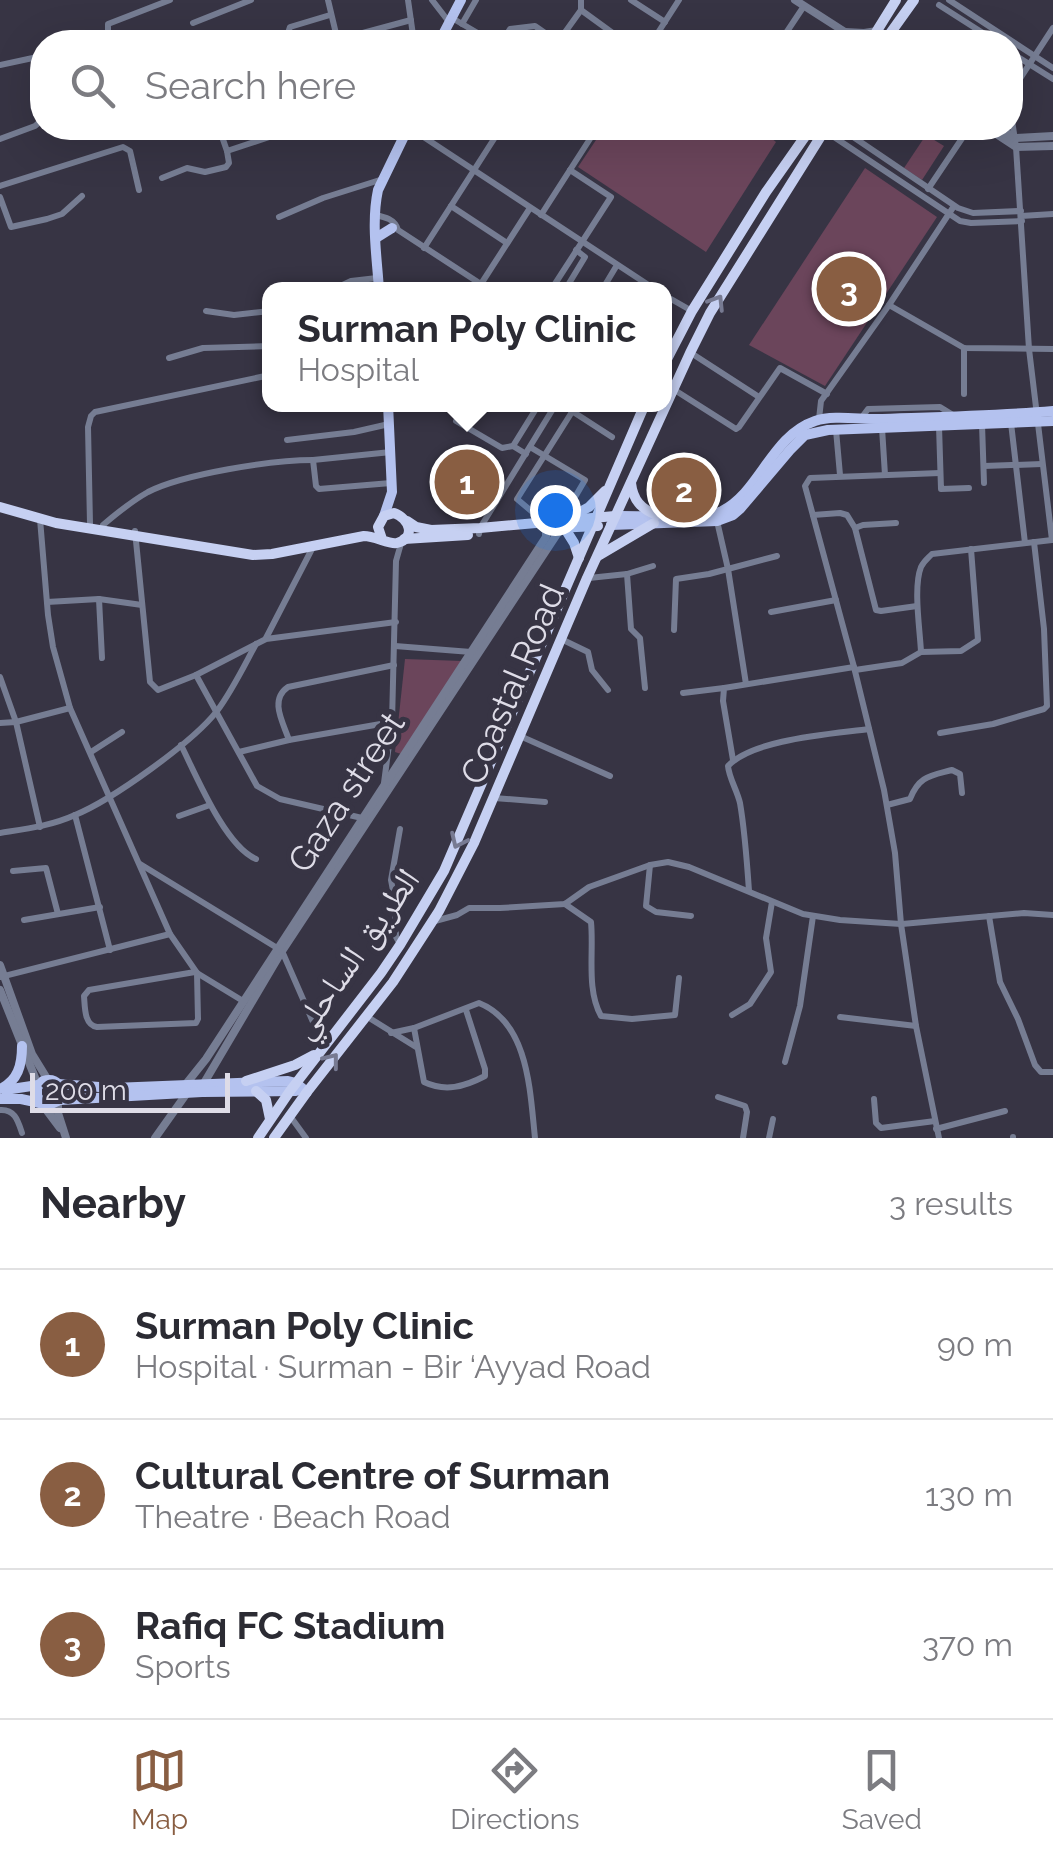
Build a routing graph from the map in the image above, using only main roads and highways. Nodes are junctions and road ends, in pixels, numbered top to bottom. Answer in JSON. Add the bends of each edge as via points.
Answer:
{"nodes":[{"id":1,"x":461,"y":0,"type":"edge"},
{"id":2,"x":896,"y":0,"type":"edge"},
{"id":3,"x":914,"y":0,"type":"edge"},
{"id":4,"x":448,"y":30,"type":"edge"},
{"id":5,"x":878,"y":30,"type":"edge"},
{"id":6,"x":893,"y":30,"type":"edge"},
{"id":7,"x":403,"y":140,"type":"edge"},
{"id":8,"x":803,"y":140,"type":"edge"},
{"id":9,"x":818,"y":140,"type":"edge"},
{"id":10,"x":379,"y":282,"type":"edge"},
{"id":11,"x":672,"y":349,"type":"edge"},
{"id":12,"x":672,"y":389,"type":"edge"},
{"id":13,"x":1053,"y":411,"type":"edge"},
{"id":14,"x":389,"y":412,"type":"edge"},
{"id":15,"x":642,"y":412,"type":"edge"},
{"id":16,"x":662,"y":412,"type":"edge"},
{"id":17,"x":1036,"y":417,"type":"junction"},
{"id":18,"x":1053,"y":421,"type":"edge"},
{"id":19,"x":632,"y":478,"type":"junction"},
{"id":20,"x":392,"y":487,"type":"junction"},
{"id":21,"x":609,"y":487,"type":"junction"},
{"id":22,"x":0,"y":503,"type":"edge"},
{"id":23,"x":405,"y":519,"type":"junction"},
{"id":24,"x":655,"y":519,"type":"junction"},
{"id":25,"x":381,"y":520,"type":"junction"},
{"id":26,"x":613,"y":520,"type":"junction"},
{"id":27,"x":595,"y":521,"type":"junction"},
{"id":28,"x":562,"y":525,"type":"junction"},
{"id":29,"x":480,"y":531,"type":"junction"},
{"id":30,"x":135,"y":534,"type":"junction"},
{"id":31,"x":395,"y":540,"type":"junction"},
{"id":32,"x":597,"y":557,"type":"junction"},
{"id":33,"x":579,"y":559,"type":"junction"},
{"id":34,"x":381,"y":973,"type":"junction"},
{"id":35,"x":393,"y":982,"type":"junction"},
{"id":36,"x":22,"y":1046,"type":"road end"},
{"id":37,"x":322,"y":1048,"type":"junction"},
{"id":38,"x":246,"y":1081,"type":"junction"},
{"id":39,"x":48,"y":1083,"type":"junction"},
{"id":40,"x":293,"y":1087,"type":"junction"},
{"id":41,"x":203,"y":1088,"type":"junction"},
{"id":42,"x":0,"y":1089,"type":"edge"},
{"id":43,"x":187,"y":1089,"type":"junction"},
{"id":44,"x":256,"y":1091,"type":"junction"},
{"id":45,"x":307,"y":1092,"type":"junction"},
{"id":46,"x":0,"y":1098,"type":"edge"},
{"id":47,"x":59,"y":1100,"type":"junction"},
{"id":48,"x":42,"y":1104,"type":"junction"},
{"id":49,"x":270,"y":1121,"type":"junction"},
{"id":50,"x":258,"y":1138,"type":"edge"},
{"id":51,"x":274,"y":1138,"type":"edge"}],
"edges":[{"from":1,"to":4,"type":"main road"},
{"from":2,"to":5,"type":"highway"},
{"from":3,"to":6,"type":"highway"},
{"from":7,"to":10,"type":"main road","via":[[376,200],[385,223],[376,238]]},
{"from":8,"to":11,"type":"highway"},
{"from":12,"to":9,"type":"highway","name":"Coastal Road","one_way":true,"via":[[710,313]]},
{"from":13,"to":17,"type":"main road"},
{"from":14,"to":20,"type":"main road"},
{"from":15,"to":21,"type":"highway","name":"الطريق الساحلي"},
{"from":19,"to":16,"type":"highway","name":"Coastal Road","one_way":true},
{"from":17,"to":18,"type":"main road"},
{"from":17,"to":24,"type":"main road","via":[[805,435],[733,515]]},
{"from":17,"to":24,"type":"main road","via":[[819,419],[782,444],[725,509]]},
{"from":19,"to":24,"type":"highway","via":[[640,506]]},
{"from":19,"to":26,"type":"highway","name":"Coastal Road"},
{"from":20,"to":23,"type":"main road"},
{"from":20,"to":25,"type":"main road"},
{"from":21,"to":27,"type":"highway","name":"الطريق الساحلي"},
{"from":21,"to":28,"type":"highway"},
{"from":22,"to":30,"type":"highway"},
{"from":22,"to":30,"type":"highway","via":[[40,519]]},
{"from":23,"to":25,"type":"highway","via":[[394,512]]},
{"from":23,"to":29,"type":"highway","via":[[426,530]]},
{"from":23,"to":31,"type":"highway","via":[[408,532]]},
{"from":24,"to":26,"type":"main road"},
{"from":24,"to":32,"type":"highway"},
{"from":25,"to":30,"type":"highway","via":[[363,531],[258,551]]},
{"from":25,"to":31,"type":"highway","via":[[378,532]]},
{"from":26,"to":27,"type":"highway"},
{"from":26,"to":32,"type":"highway","name":"Coastal Road"},
{"from":27,"to":28,"type":"highway"},
{"from":27,"to":33,"type":"highway","name":"الطريق الساحلي"},
{"from":28,"to":29,"type":"highway"},
{"from":28,"to":29,"type":"highway"},
{"from":28,"to":33,"type":"highway"},
{"from":29,"to":31,"type":"highway"},
{"from":30,"to":31,"type":"highway","via":[[247,555],[368,536]]},
{"from":32,"to":35,"type":"highway","name":"Coastal Road","via":[[474,843]]},
{"from":33,"to":34,"type":"highway","name":"الطريق الساحلي","one_way":true,"via":[[461,836]]},
{"from":34,"to":35,"type":"highway"},
{"from":34,"to":37,"type":"highway","name":"الطريق الساحلي"},
{"from":45,"to":35,"type":"highway","name":"Coastal Road","one_way":true},
{"from":36,"to":42,"type":"main road","via":[[14,1080]]},
{"from":37,"to":38,"type":"highway"},
{"from":37,"to":40,"type":"highway","name":"الطريق الساحلي"},
{"from":38,"to":40,"type":"main road"},
{"from":38,"to":41,"type":"main road"},
{"from":39,"to":42,"type":"main road"},
{"from":39,"to":43,"type":"main road"},
{"from":39,"to":47,"type":"main road","via":[[62,1091]]},
{"from":39,"to":48,"type":"main road","via":[[36,1096]]},
{"from":40,"to":44,"type":"main road"},
{"from":40,"to":45,"type":"main road"},
{"from":40,"to":49,"type":"highway","name":"الطريق الساحلي"},
{"from":41,"to":43,"type":"main road"},
{"from":41,"to":44,"type":"main road"},
{"from":43,"to":47,"type":"main road"},
{"from":44,"to":49,"type":"highway","via":[[270,1107]]},
{"from":45,"to":51,"type":"highway","name":"Coastal Road"},
{"from":46,"to":48,"type":"main road"},
{"from":47,"to":48,"type":"main road"},
{"from":49,"to":50,"type":"highway","name":"الطريق الساحلي"}]}
